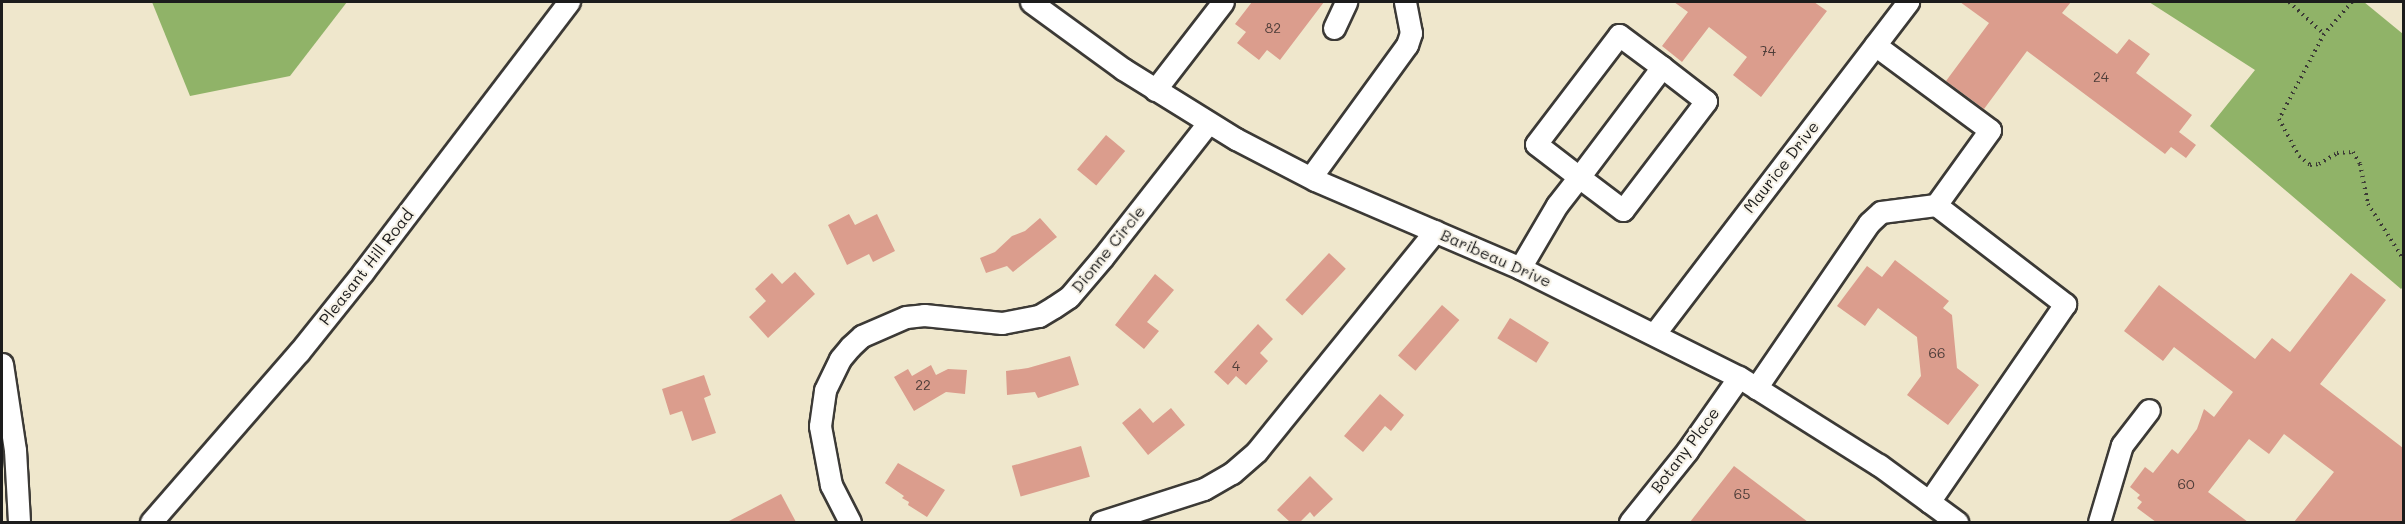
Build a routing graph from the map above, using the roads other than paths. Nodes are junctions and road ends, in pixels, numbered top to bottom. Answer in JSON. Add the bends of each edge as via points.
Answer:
{"nodes":[{"id":1,"x":569,"y":2,"type":"edge"},
{"id":2,"x":1031,"y":2,"type":"edge"},
{"id":3,"x":1223,"y":2,"type":"edge"},
{"id":4,"x":1346,"y":2,"type":"edge"},
{"id":5,"x":1405,"y":2,"type":"edge"},
{"id":6,"x":1908,"y":2,"type":"edge"},
{"id":7,"x":1334,"y":28,"type":"dead end"},
{"id":8,"x":1875,"y":45,"type":"junction"},
{"id":9,"x":1662,"y":67,"type":"junction"},
{"id":10,"x":1155,"y":90,"type":"junction"},
{"id":11,"x":1208,"y":123,"type":"junction"},
{"id":12,"x":1311,"y":177,"type":"junction"},
{"id":13,"x":1579,"y":177,"type":"junction"},
{"id":14,"x":1936,"y":205,"type":"junction"},
{"id":15,"x":1435,"y":231,"type":"junction"},
{"id":16,"x":1520,"y":268,"type":"junction"},
{"id":17,"x":1655,"y":333,"type":"junction"},
{"id":18,"x":2,"y":364,"type":"edge"},
{"id":19,"x":1747,"y":382,"type":"junction"},
{"id":20,"x":2149,"y":410,"type":"dead end"},
{"id":21,"x":1929,"y":502,"type":"junction"},
{"id":22,"x":19,"y":522,"type":"edge"},
{"id":23,"x":152,"y":522,"type":"edge"},
{"id":24,"x":850,"y":522,"type":"edge"},
{"id":25,"x":1101,"y":522,"type":"edge"},
{"id":26,"x":1630,"y":522,"type":"edge"},
{"id":27,"x":1957,"y":522,"type":"edge"},
{"id":28,"x":2099,"y":522,"type":"edge"}],
"edges":[{"from":1,"to":23,"type":"street","name":"Pleasant Hill Road","via":[[356,281]]},
{"from":2,"to":10,"type":"street","name":"Baribeau Drive"},
{"from":3,"to":10,"type":"street"},
{"from":4,"to":7,"type":"street"},
{"from":5,"to":12,"type":"street","via":[[1411,33],[1407,45]]},
{"from":6,"to":8,"type":"street","name":"Maurice Drive"},
{"from":8,"to":14,"type":"street","via":[[1990,130]]},
{"from":8,"to":17,"type":"street","name":"Maurice Drive"},
{"from":9,"to":13,"type":"street"},
{"from":9,"to":13,"type":"street","via":[[1619,35],[1536,144]]},
{"from":9,"to":13,"type":"street","via":[[1706,100],[1623,210]]},
{"from":10,"to":11,"type":"street","name":"Baribeau Drive"},
{"from":11,"to":12,"type":"street","name":"Baribeau Drive"},
{"from":11,"to":24,"type":"street","name":"Dionne Circle","via":[[1096,265],[1069,297],[1054,307],[1039,316],[1002,323],[924,315],[906,317],[862,336],[850,346],[825,390],[820,426],[831,484]]},
{"from":12,"to":15,"type":"street","name":"Baribeau Drive"},
{"from":13,"to":16,"type":"street","via":[[1557,205]]},
{"from":14,"to":19,"type":"street","name":"Botany Place","via":[[1881,212],[1869,223]]},
{"from":14,"to":21,"type":"street","via":[[2065,304]]},
{"from":15,"to":16,"type":"street","name":"Baribeau Drive"},
{"from":15,"to":25,"type":"street","via":[[1257,452],[1204,489]]},
{"from":16,"to":17,"type":"street","name":"Baribeau Drive"},
{"from":17,"to":19,"type":"street","name":"Baribeau Drive"},
{"from":18,"to":22,"type":"street","via":[[15,450]]},
{"from":19,"to":21,"type":"street","name":"Baribeau Drive","via":[[1879,465]]},
{"from":19,"to":26,"type":"street","name":"Botany Place"},
{"from":20,"to":28,"type":"street","via":[[2122,445]]},
{"from":21,"to":27,"type":"street","name":"Baribeau Drive"}]}
